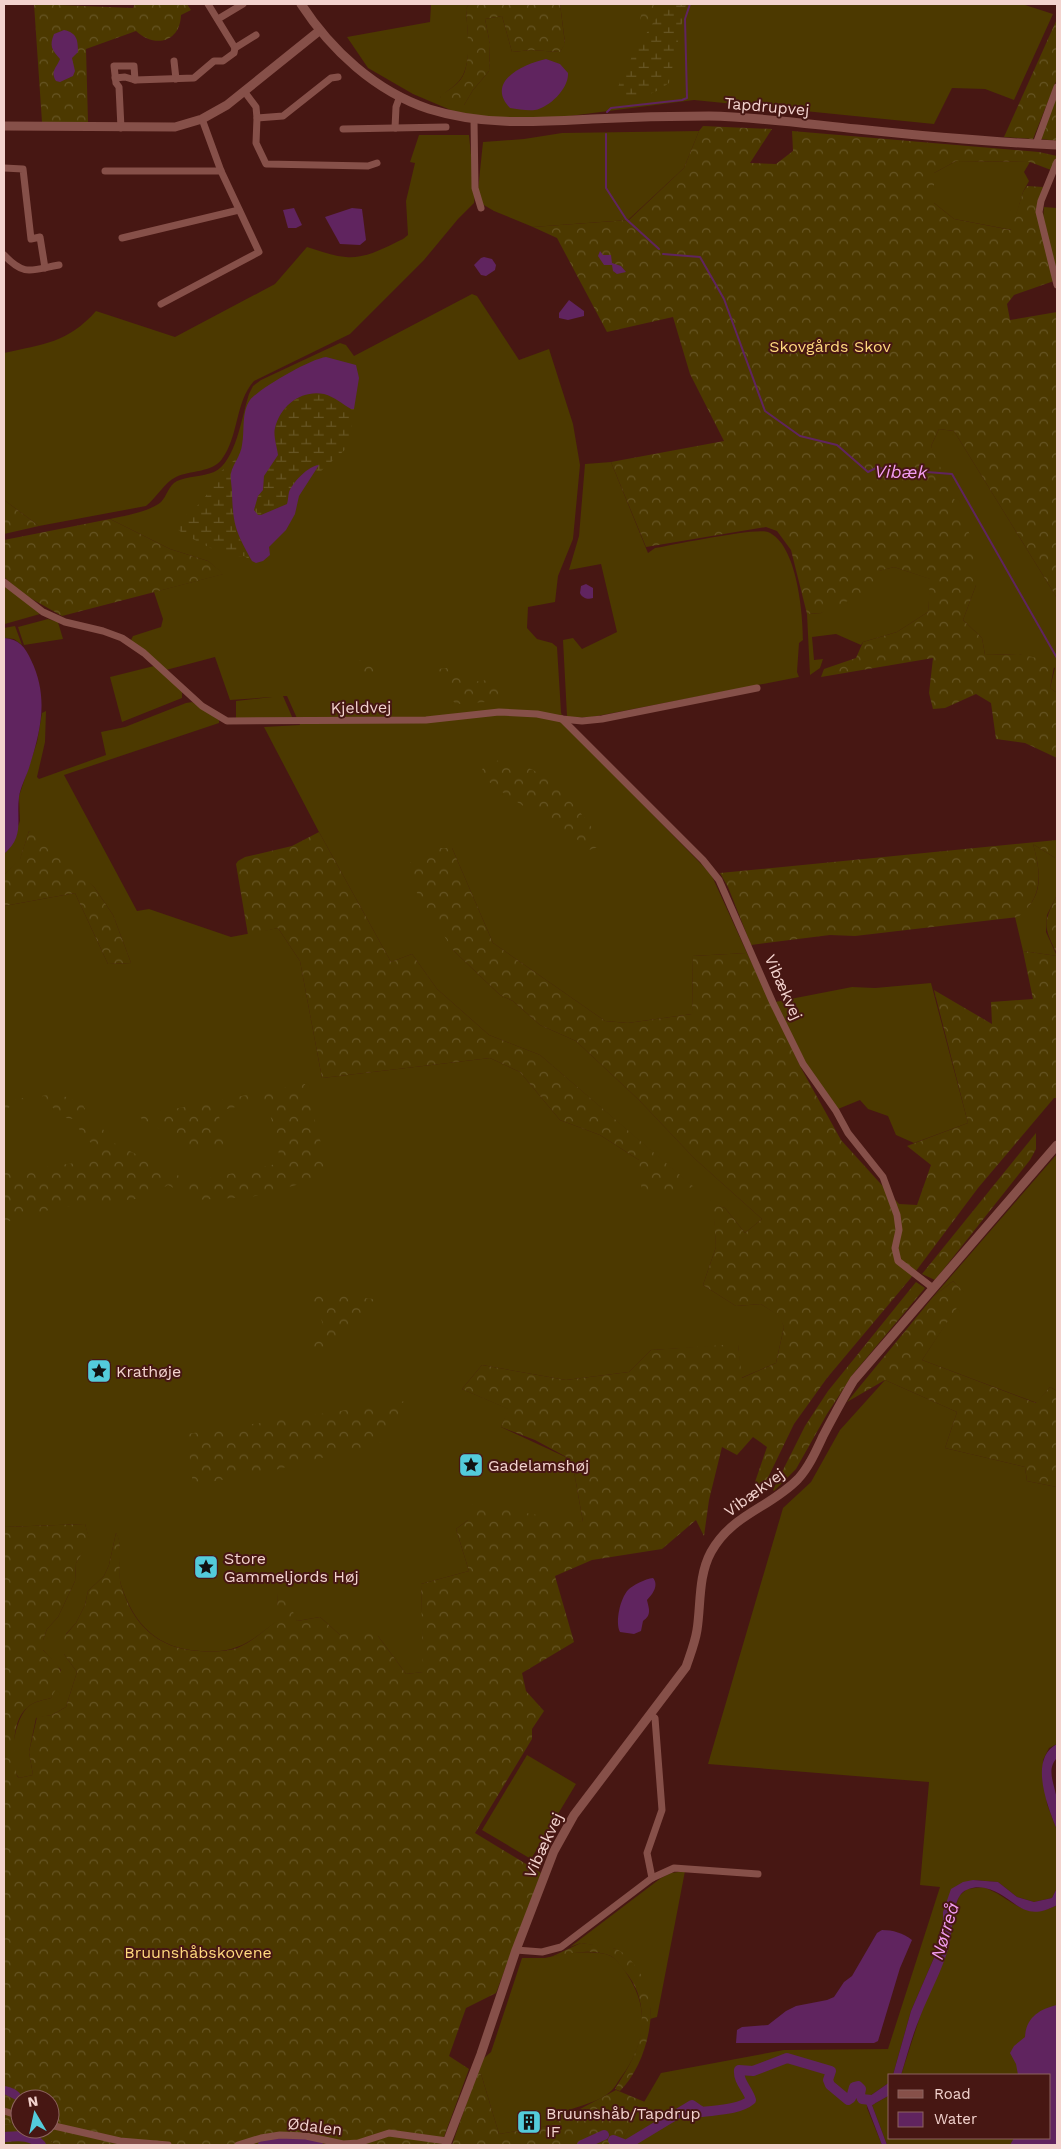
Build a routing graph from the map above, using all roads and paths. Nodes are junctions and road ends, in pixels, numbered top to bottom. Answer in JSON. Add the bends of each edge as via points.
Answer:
{"nodes":[{"id":1,"x":208,"y":4,"type":"edge"},
{"id":2,"x":243,"y":4,"type":"edge"},
{"id":3,"x":301,"y":4,"type":"edge"},
{"id":4,"x":218,"y":19,"type":"junction"},
{"id":5,"x":319,"y":31,"type":"junction"},
{"id":6,"x":256,"y":35,"type":"dead end"},
{"id":7,"x":235,"y":48,"type":"junction"},
{"id":8,"x":174,"y":61,"type":"dead end"},
{"id":9,"x":338,"y":77,"type":"dead end"},
{"id":10,"x":115,"y":78,"type":"junction"},
{"id":11,"x":176,"y":79,"type":"junction"},
{"id":12,"x":135,"y":80,"type":"junction"},
{"id":13,"x":1057,"y":86,"type":"edge"},
{"id":14,"x":244,"y":92,"type":"junction"},
{"id":15,"x":400,"y":96,"type":"junction"},
{"id":16,"x":257,"y":118,"type":"junction"},
{"id":17,"x":202,"y":119,"type":"junction"},
{"id":18,"x":474,"y":120,"type":"junction"},
{"id":19,"x":4,"y":126,"type":"edge"},
{"id":20,"x":446,"y":127,"type":"dead end"},
{"id":21,"x":121,"y":128,"type":"junction"},
{"id":22,"x":343,"y":128,"type":"dead end"},
{"id":23,"x":395,"y":128,"type":"junction"},
{"id":24,"x":1036,"y":144,"type":"junction"},
{"id":25,"x":1057,"y":145,"type":"edge"},
{"id":26,"x":1057,"y":162,"type":"edge"},
{"id":27,"x":377,"y":163,"type":"dead end"},
{"id":28,"x":4,"y":168,"type":"edge"},
{"id":29,"x":106,"y":170,"type":"dead end"},
{"id":30,"x":221,"y":171,"type":"junction"},
{"id":31,"x":481,"y":208,"type":"dead end"},
{"id":32,"x":239,"y":210,"type":"junction"},
{"id":33,"x":122,"y":238,"type":"dead end"},
{"id":34,"x":4,"y":255,"type":"edge"},
{"id":35,"x":59,"y":265,"type":"dead end"},
{"id":36,"x":45,"y":268,"type":"junction"},
{"id":37,"x":1057,"y":285,"type":"edge"},
{"id":38,"x":161,"y":304,"type":"dead end"},
{"id":39,"x":4,"y":582,"type":"edge"},
{"id":40,"x":757,"y":688,"type":"dead end"},
{"id":41,"x":562,"y":719,"type":"junction"},
{"id":42,"x":1057,"y":1145,"type":"edge"},
{"id":43,"x":934,"y":1288,"type":"junction"},
{"id":44,"x":650,"y":1714,"type":"junction"},
{"id":45,"x":758,"y":1874,"type":"dead end"},
{"id":46,"x":652,"y":1878,"type":"junction"},
{"id":47,"x":516,"y":1950,"type":"junction"},
{"id":48,"x":60,"y":2127,"type":"edge"},
{"id":49,"x":446,"y":2143,"type":"edge"},
{"id":50,"x":168,"y":2145,"type":"edge"},
{"id":51,"x":238,"y":2145,"type":"edge"}],
"edges":[{"from":1,"to":4,"type":"street"},
{"from":2,"to":4,"type":"street"},
{"from":3,"to":5,"type":"street","name":"Tapdrupvej"},
{"from":4,"to":7,"type":"street"},
{"from":5,"to":14,"type":"street"},
{"from":5,"to":15,"type":"street","name":"Tapdrupvej","via":[[371,79]]},
{"from":6,"to":7,"type":"street"},
{"from":7,"to":11,"type":"street","via":[[234,53],[223,61],[214,61],[194,78]]},
{"from":8,"to":11,"type":"street"},
{"from":9,"to":16,"type":"street","via":[[331,78],[283,116]]},
{"from":10,"to":12,"type":"street"},
{"from":10,"to":12,"type":"street","via":[[114,66],[134,66]]},
{"from":10,"to":21,"type":"street","via":[[119,87]]},
{"from":11,"to":12,"type":"street"},
{"from":13,"to":24,"type":"street"},
{"from":14,"to":16,"type":"street","via":[[256,107]]},
{"from":14,"to":17,"type":"street","via":[[216,113]]},
{"from":15,"to":18,"type":"street","name":"Tapdrupvej","via":[[427,108]]},
{"from":15,"to":23,"type":"street"},
{"from":16,"to":27,"type":"street","via":[[256,143],[266,164],[368,166]]},
{"from":17,"to":21,"type":"street","via":[[175,127]]},
{"from":17,"to":30,"type":"street"},
{"from":18,"to":24,"type":"street","name":"Tapdrupvej","via":[[501,123],[709,116]]},
{"from":18,"to":31,"type":"street","via":[[476,188]]},
{"from":19,"to":21,"type":"street"},
{"from":20,"to":23,"type":"street"},
{"from":22,"to":23,"type":"street"},
{"from":24,"to":25,"type":"street","name":"Tapdrupvej"},
{"from":26,"to":37,"type":"street","via":[[1039,212]]},
{"from":28,"to":36,"type":"street","via":[[22,169],[31,239],[40,237]]},
{"from":29,"to":30,"type":"street"},
{"from":30,"to":32,"type":"street"},
{"from":32,"to":33,"type":"street"},
{"from":32,"to":38,"type":"street","via":[[259,252]]},
{"from":34,"to":36,"type":"street","via":[[16,268],[25,271]]},
{"from":35,"to":36,"type":"street"},
{"from":39,"to":41,"type":"street","name":"Kjeldvej","via":[[43,612],[65,622],[122,638],[144,653],[202,706],[228,721],[426,720],[499,712]]},
{"from":40,"to":41,"type":"street","name":"Kjeldvej","via":[[602,719]]},
{"from":41,"to":43,"type":"street","name":"Vibækvej","via":[[704,860],[719,880],[803,1064],[848,1134],[883,1177],[899,1230],[894,1248],[898,1261]]},
{"from":42,"to":43,"type":"street","name":"Vibækvej"},
{"from":43,"to":44,"type":"street","name":"Vibækvej","via":[[854,1380],[799,1478],[785,1491],[740,1519],[718,1541],[704,1570],[697,1630],[686,1667]]},
{"from":44,"to":46,"type":"street","via":[[655,1718],[662,1810],[647,1853]]},
{"from":44,"to":47,"type":"street","name":"Vibækvej","via":[[574,1815],[554,1851]]},
{"from":45,"to":46,"type":"street","via":[[674,1868]]},
{"from":46,"to":47,"type":"street","via":[[566,1945],[542,1952]]},
{"from":47,"to":49,"type":"street","name":"Vibækvej","via":[[481,2054]]},
{"from":48,"to":50,"type":"street","via":[[120,2141]]},
{"from":49,"to":51,"type":"street","name":"Ødalen","via":[[389,2133],[358,2143],[343,2144],[306,2136],[280,2135]]}]}
